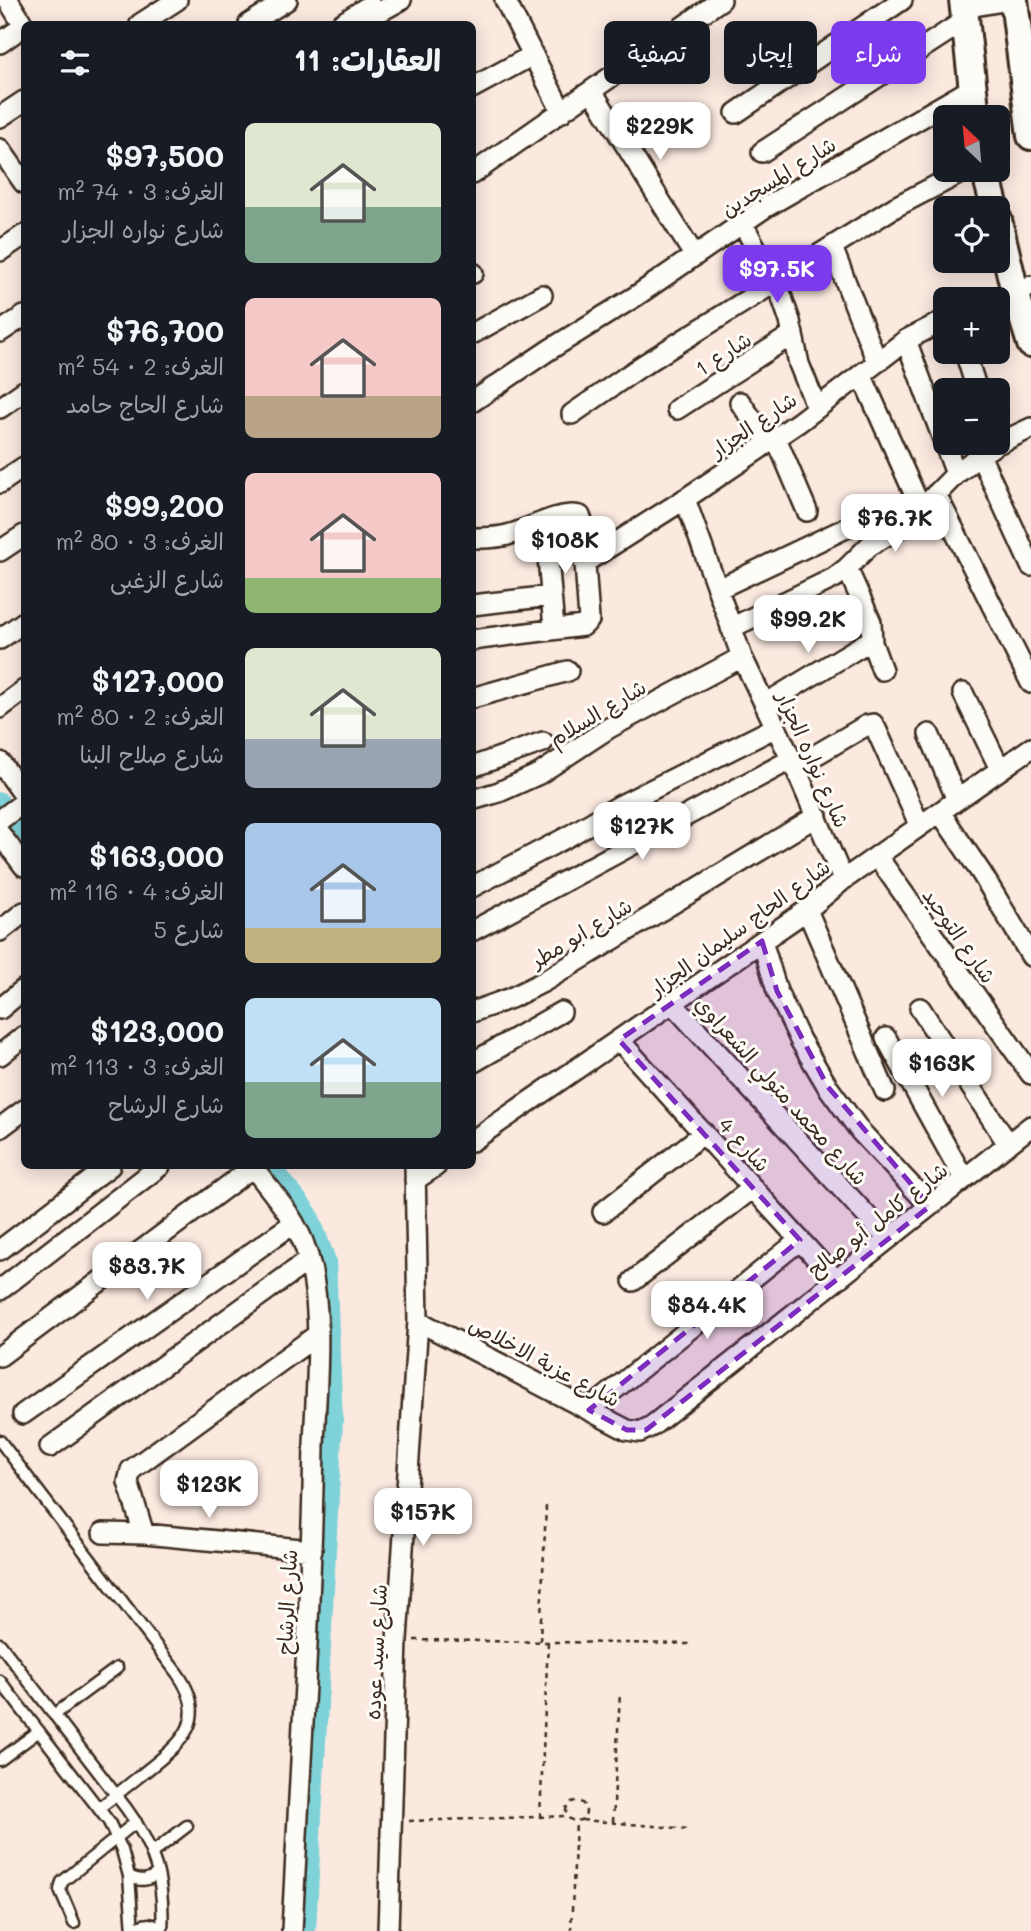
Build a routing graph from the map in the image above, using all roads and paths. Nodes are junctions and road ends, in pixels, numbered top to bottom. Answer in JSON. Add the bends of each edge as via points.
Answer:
{"nodes":[{"id":1,"x":8,"y":0,"type":"edge"},
{"id":2,"x":177,"y":0,"type":"edge"},
{"id":3,"x":287,"y":0,"type":"edge"},
{"id":4,"x":401,"y":0,"type":"edge"},
{"id":5,"x":721,"y":0,"type":"edge"},
{"id":6,"x":902,"y":0,"type":"edge"},
{"id":7,"x":1011,"y":0,"type":"edge"},
{"id":8,"x":509,"y":1,"type":"edge"},
{"id":9,"x":154,"y":6,"type":"edge"},
{"id":10,"x":963,"y":10,"type":"edge"},
{"id":11,"x":371,"y":11,"type":"edge"},
{"id":12,"x":21,"y":21,"type":"edge"},
{"id":13,"x":142,"y":21,"type":"edge"},
{"id":14,"x":254,"y":21,"type":"edge"},
{"id":15,"x":348,"y":21,"type":"edge"},
{"id":16,"x":21,"y":28,"type":"edge"},
{"id":17,"x":0,"y":43,"type":"edge"},
{"id":18,"x":533,"y":55,"type":"junction"},
{"id":19,"x":1026,"y":58,"type":"edge"},
{"id":20,"x":476,"y":86,"type":"edge"},
{"id":21,"x":971,"y":89,"type":"junction"},
{"id":22,"x":592,"y":91,"type":"junction"},
{"id":23,"x":1029,"y":102,"type":"edge"},
{"id":24,"x":21,"y":103,"type":"edge"},
{"id":25,"x":974,"y":105,"type":"edge"},
{"id":26,"x":562,"y":112,"type":"junction"},
{"id":27,"x":736,"y":113,"type":"dead end"},
{"id":28,"x":0,"y":117,"type":"edge"},
{"id":29,"x":1031,"y":136,"type":"edge"},
{"id":30,"x":762,"y":152,"type":"dead end"},
{"id":31,"x":2,"y":157,"type":"edge"},
{"id":32,"x":476,"y":171,"type":"edge"},
{"id":33,"x":21,"y":175,"type":"edge"},
{"id":34,"x":943,"y":182,"type":"edge"},
{"id":35,"x":744,"y":223,"type":"junction"},
{"id":36,"x":21,"y":237,"type":"edge"},
{"id":37,"x":832,"y":247,"type":"junction"},
{"id":38,"x":0,"y":251,"type":"edge"},
{"id":39,"x":694,"y":255,"type":"junction"},
{"id":40,"x":1010,"y":273,"type":"edge"},
{"id":41,"x":776,"y":282,"type":"junction"},
{"id":42,"x":1014,"y":293,"type":"edge"},
{"id":43,"x":542,"y":295,"type":"dead end"},
{"id":44,"x":21,"y":318,"type":"edge"},
{"id":45,"x":933,"y":326,"type":"edge"},
{"id":46,"x":0,"y":332,"type":"edge"},
{"id":47,"x":476,"y":332,"type":"edge"},
{"id":48,"x":793,"y":334,"type":"junction"},
{"id":49,"x":906,"y":340,"type":"junction"},
{"id":50,"x":1031,"y":344,"type":"edge"},
{"id":51,"x":877,"y":362,"type":"junction"},
{"id":52,"x":861,"y":374,"type":"junction"},
{"id":53,"x":21,"y":393,"type":"edge"},
{"id":54,"x":476,"y":399,"type":"edge"},
{"id":55,"x":740,"y":402,"type":"dead end"},
{"id":56,"x":0,"y":408,"type":"edge"},
{"id":57,"x":817,"y":408,"type":"junction"},
{"id":58,"x":677,"y":409,"type":"dead end"},
{"id":59,"x":572,"y":414,"type":"dead end"},
{"id":60,"x":1031,"y":428,"type":"edge"},
{"id":61,"x":1010,"y":438,"type":"edge"},
{"id":62,"x":772,"y":440,"type":"junction"},
{"id":63,"x":981,"y":455,"type":"edge"},
{"id":64,"x":992,"y":455,"type":"edge"},
{"id":65,"x":21,"y":469,"type":"edge"},
{"id":66,"x":956,"y":474,"type":"junction"},
{"id":67,"x":0,"y":482,"type":"edge"},
{"id":68,"x":936,"y":494,"type":"junction"},
{"id":69,"x":685,"y":499,"type":"junction"},
{"id":70,"x":807,"y":511,"type":"dead end"},
{"id":71,"x":922,"y":511,"type":"junction"},
{"id":72,"x":865,"y":519,"type":"dead end"},
{"id":73,"x":545,"y":521,"type":"junction"},
{"id":74,"x":21,"y":537,"type":"edge"},
{"id":75,"x":476,"y":538,"type":"edge"},
{"id":76,"x":0,"y":551,"type":"edge"},
{"id":77,"x":584,"y":562,"type":"junction"},
{"id":78,"x":1031,"y":566,"type":"edge"},
{"id":79,"x":847,"y":568,"type":"junction"},
{"id":80,"x":718,"y":589,"type":"junction"},
{"id":81,"x":551,"y":596,"type":"junction"},
{"id":82,"x":476,"y":605,"type":"edge"},
{"id":83,"x":21,"y":624,"type":"edge"},
{"id":84,"x":732,"y":628,"type":"junction"},
{"id":85,"x":554,"y":629,"type":"junction"},
{"id":86,"x":0,"y":639,"type":"edge"},
{"id":87,"x":476,"y":639,"type":"edge"},
{"id":88,"x":872,"y":640,"type":"junction"},
{"id":89,"x":742,"y":657,"type":"junction"},
{"id":90,"x":882,"y":670,"type":"dead end"},
{"id":91,"x":568,"y":671,"type":"dead end"},
{"id":92,"x":1031,"y":683,"type":"edge"},
{"id":93,"x":21,"y":692,"type":"edge"},
{"id":94,"x":963,"y":693,"type":"dead end"},
{"id":95,"x":476,"y":697,"type":"edge"},
{"id":96,"x":765,"y":705,"type":"junction"},
{"id":97,"x":0,"y":708,"type":"edge"},
{"id":98,"x":776,"y":727,"type":"junction"},
{"id":99,"x":929,"y":734,"type":"dead end"},
{"id":100,"x":543,"y":742,"type":"dead end"},
{"id":101,"x":1031,"y":748,"type":"edge"},
{"id":102,"x":0,"y":762,"type":"edge"},
{"id":103,"x":793,"y":763,"type":"junction"},
{"id":104,"x":476,"y":766,"type":"edge"},
{"id":105,"x":1000,"y":769,"type":"junction"},
{"id":106,"x":21,"y":791,"type":"edge"},
{"id":107,"x":476,"y":799,"type":"edge"},
{"id":108,"x":957,"y":800,"type":"junction"},
{"id":109,"x":21,"y":804,"type":"edge"},
{"id":110,"x":940,"y":812,"type":"junction"},
{"id":111,"x":817,"y":816,"type":"junction"},
{"id":112,"x":0,"y":820,"type":"edge"},
{"id":113,"x":920,"y":825,"type":"junction"},
{"id":114,"x":3,"y":846,"type":"edge"},
{"id":115,"x":877,"y":856,"type":"junction"},
{"id":116,"x":21,"y":863,"type":"edge"},
{"id":117,"x":843,"y":880,"type":"junction"},
{"id":118,"x":476,"y":885,"type":"edge"},
{"id":119,"x":807,"y":910,"type":"junction"},
{"id":120,"x":21,"y":914,"type":"edge"},
{"id":121,"x":476,"y":929,"type":"edge"},
{"id":122,"x":0,"y":931,"type":"edge"},
{"id":123,"x":762,"y":941,"type":"junction"},
{"id":124,"x":1031,"y":956,"type":"edge"},
{"id":125,"x":21,"y":992,"type":"edge"},
{"id":126,"x":672,"y":1003,"type":"junction"},
{"id":127,"x":920,"y":1008,"type":"dead end"},
{"id":128,"x":0,"y":1009,"type":"edge"},
{"id":129,"x":476,"y":1011,"type":"edge"},
{"id":130,"x":561,"y":1012,"type":"dead end"},
{"id":131,"x":21,"y":1038,"type":"edge"},
{"id":132,"x":886,"y":1038,"type":"dead end"},
{"id":133,"x":619,"y":1040,"type":"junction"},
{"id":134,"x":0,"y":1055,"type":"edge"},
{"id":135,"x":476,"y":1061,"type":"edge"},
{"id":136,"x":1031,"y":1074,"type":"edge"},
{"id":137,"x":885,"y":1091,"type":"dead end"},
{"id":138,"x":21,"y":1112,"type":"edge"},
{"id":139,"x":1031,"y":1126,"type":"edge"},
{"id":140,"x":0,"y":1128,"type":"edge"},
{"id":141,"x":704,"y":1133,"type":"junction"},
{"id":142,"x":476,"y":1138,"type":"edge"},
{"id":143,"x":1008,"y":1144,"type":"junction"},
{"id":144,"x":106,"y":1169,"type":"edge"},
{"id":145,"x":156,"y":1169,"type":"edge"},
{"id":146,"x":249,"y":1169,"type":"edge"},
{"id":147,"x":255,"y":1169,"type":"edge"},
{"id":148,"x":415,"y":1173,"type":"edge"},
{"id":149,"x":964,"y":1179,"type":"junction"},
{"id":150,"x":753,"y":1188,"type":"junction"},
{"id":151,"x":930,"y":1206,"type":"junction"},
{"id":152,"x":603,"y":1212,"type":"dead end"},
{"id":153,"x":293,"y":1223,"type":"junction"},
{"id":154,"x":888,"y":1239,"type":"junction"},
{"id":155,"x":800,"y":1240,"type":"junction"},
{"id":156,"x":0,"y":1250,"type":"edge"},
{"id":157,"x":309,"y":1260,"type":"junction"},
{"id":158,"x":836,"y":1280,"type":"junction"},
{"id":159,"x":633,"y":1282,"type":"dead end"},
{"id":160,"x":0,"y":1290,"type":"edge"},
{"id":161,"x":418,"y":1321,"type":"junction"},
{"id":162,"x":317,"y":1335,"type":"junction"},
{"id":163,"x":0,"y":1356,"type":"edge"},
{"id":164,"x":589,"y":1410,"type":"junction"},
{"id":165,"x":23,"y":1414,"type":"dead end"},
{"id":166,"x":652,"y":1426,"type":"joint"},
{"id":167,"x":0,"y":1441,"type":"edge"},
{"id":168,"x":50,"y":1447,"type":"dead end"},
{"id":169,"x":546,"y":1506,"type":"dead end"},
{"id":170,"x":103,"y":1533,"type":"dead end"},
{"id":171,"x":144,"y":1534,"type":"junction"},
{"id":172,"x":312,"y":1550,"type":"junction"},
{"id":173,"x":397,"y":1640,"type":"junction"},
{"id":174,"x":540,"y":1641,"type":"junction"},
{"id":175,"x":548,"y":1641,"type":"junction"},
{"id":176,"x":0,"y":1644,"type":"edge"},
{"id":177,"x":690,"y":1644,"type":"dead end"},
{"id":178,"x":117,"y":1668,"type":"dead end"},
{"id":179,"x":1,"y":1685,"type":"edge"},
{"id":180,"x":620,"y":1693,"type":"dead end"},
{"id":181,"x":54,"y":1715,"type":"junction"},
{"id":182,"x":39,"y":1731,"type":"junction"},
{"id":183,"x":0,"y":1760,"type":"edge"},
{"id":184,"x":116,"y":1795,"type":"junction"},
{"id":185,"x":99,"y":1808,"type":"junction"},
{"id":186,"x":567,"y":1816,"type":"junction"},
{"id":187,"x":540,"y":1817,"type":"junction"},
{"id":188,"x":582,"y":1820,"type":"junction"},
{"id":189,"x":391,"y":1821,"type":"junction"},
{"id":190,"x":136,"y":1822,"type":"junction"},
{"id":191,"x":576,"y":1822,"type":"junction"},
{"id":192,"x":613,"y":1822,"type":"junction"},
{"id":193,"x":187,"y":1826,"type":"dead end"},
{"id":194,"x":689,"y":1829,"type":"dead end"},
{"id":195,"x":117,"y":1837,"type":"junction"},
{"id":196,"x":152,"y":1853,"type":"junction"},
{"id":197,"x":158,"y":1873,"type":"junction"},
{"id":198,"x":129,"y":1876,"type":"junction"},
{"id":199,"x":74,"y":1923,"type":"dead end"},
{"id":200,"x":133,"y":1930,"type":"edge"},
{"id":201,"x":161,"y":1931,"type":"edge"},
{"id":202,"x":292,"y":1931,"type":"edge"},
{"id":203,"x":388,"y":1931,"type":"edge"},
{"id":204,"x":571,"y":1931,"type":"edge"}],
"edges":[{"from":1,"to":12,"type":"street"},
{"from":2,"to":9,"type":"street"},
{"from":3,"to":14,"type":"street"},
{"from":4,"to":11,"type":"street"},
{"from":5,"to":22,"type":"street"},
{"from":6,"to":27,"type":"street"},
{"from":7,"to":10,"type":"street"},
{"from":7,"to":19,"type":"street"},
{"from":8,"to":18,"type":"street"},
{"from":9,"to":13,"type":"street"},
{"from":10,"to":21,"type":"street"},
{"from":10,"to":30,"type":"street"},
{"from":11,"to":15,"type":"street"},
{"from":16,"to":17,"type":"street"},
{"from":18,"to":20,"type":"street"},
{"from":18,"to":26,"type":"street"},
{"from":19,"to":23,"type":"street"},
{"from":21,"to":25,"type":"street"},
{"from":21,"to":35,"type":"street","name":"شارع المسجدين"},
{"from":22,"to":26,"type":"street"},
{"from":22,"to":39,"type":"street"},
{"from":23,"to":29,"type":"street"},
{"from":24,"to":28,"type":"street"},
{"from":26,"to":32,"type":"street"},
{"from":31,"to":33,"type":"street"},
{"from":34,"to":37,"type":"street"},
{"from":35,"to":39,"type":"street","name":"شارع المسجدين"},
{"from":35,"to":41,"type":"street"},
{"from":36,"to":38,"type":"street"},
{"from":37,"to":41,"type":"street"},
{"from":37,"to":51,"type":"street"},
{"from":39,"to":54,"type":"street","name":"شارع المسجدين"},
{"from":40,"to":42,"type":"street"},
{"from":41,"to":48,"type":"street"},
{"from":41,"to":59,"type":"street"},
{"from":42,"to":50,"type":"street"},
{"from":43,"to":47,"type":"street"},
{"from":44,"to":46,"type":"street"},
{"from":45,"to":49,"type":"street","name":"شارع الجزار"},
{"from":48,"to":57,"type":"street","via":[[799,364]]},
{"from":48,"to":58,"type":"street","name":"شارع 1"},
{"from":49,"to":51,"type":"street","name":"شارع الجزار"},
{"from":49,"to":66,"type":"street"},
{"from":51,"to":52,"type":"street","name":"شارع الجزار"},
{"from":52,"to":57,"type":"street","name":"شارع الجزار"},
{"from":52,"to":71,"type":"street"},
{"from":53,"to":56,"type":"street"},
{"from":55,"to":62,"type":"street"},
{"from":57,"to":62,"type":"street","name":"شارع الجزار"},
{"from":60,"to":61,"type":"street"},
{"from":62,"to":69,"type":"street","name":"شارع الجزار"},
{"from":62,"to":70,"type":"street"},
{"from":63,"to":66,"type":"street"},
{"from":64,"to":78,"type":"street"},
{"from":65,"to":67,"type":"street"},
{"from":66,"to":68,"type":"street"},
{"from":68,"to":71,"type":"street"},
{"from":68,"to":92,"type":"street"},
{"from":69,"to":77,"type":"street","name":"شارع الجزار"},
{"from":69,"to":80,"type":"street","name":"شارع نواره الجزار"},
{"from":71,"to":79,"type":"street","via":[[869,546]]},
{"from":72,"to":80,"type":"street"},
{"from":73,"to":75,"type":"street","via":[[512,534]]},
{"from":73,"to":77,"type":"street","via":[[580,516]]},
{"from":73,"to":81,"type":"street"},
{"from":74,"to":76,"type":"street"},
{"from":77,"to":85,"type":"street","via":[[589,622]]},
{"from":79,"to":84,"type":"street"},
{"from":79,"to":88,"type":"street","via":[[871,622]]},
{"from":80,"to":84,"type":"street","name":"شارع نواره الجزار"},
{"from":81,"to":82,"type":"street"},
{"from":81,"to":85,"type":"street"},
{"from":83,"to":86,"type":"street"},
{"from":84,"to":89,"type":"street","name":"شارع نواره الجزار"},
{"from":85,"to":87,"type":"street"},
{"from":88,"to":90,"type":"street"},
{"from":88,"to":96,"type":"street"},
{"from":89,"to":96,"type":"street","name":"شارع نواره الجزار"},
{"from":89,"to":107,"type":"street","name":"شارع السلام","via":[[609,728],[539,774]]},
{"from":91,"to":95,"type":"street"},
{"from":93,"to":97,"type":"street"},
{"from":94,"to":105,"type":"street"},
{"from":96,"to":98,"type":"street","name":"شارع نواره الجزار"},
{"from":98,"to":103,"type":"street","name":"شارع نواره الجزار"},
{"from":98,"to":118,"type":"street","via":[[618,806]]},
{"from":99,"to":108,"type":"street"},
{"from":100,"to":104,"type":"street"},
{"from":101,"to":105,"type":"street","name":"شارع الحاج سليمان الجزار"},
{"from":102,"to":106,"type":"street"},
{"from":103,"to":111,"type":"street","name":"شارع نواره الجزار"},
{"from":103,"to":113,"type":"street","via":[[873,724]]},
{"from":103,"to":121,"type":"street"},
{"from":105,"to":108,"type":"street","name":"شارع الحاج سليمان الجزار"},
{"from":108,"to":110,"type":"street","name":"شارع الحاج سليمان الجزار"},
{"from":109,"to":112,"type":"street"},
{"from":110,"to":113,"type":"street","name":"شارع الحاج سليمان الجزار"},
{"from":110,"to":124,"type":"street"},
{"from":111,"to":117,"type":"street","name":"شارع نواره الجزار"},
{"from":111,"to":129,"type":"street","name":"شارع ابو مطر","via":[[543,982]]},
{"from":113,"to":115,"type":"street","name":"شارع الحاج سليمان الجزار"},
{"from":114,"to":116,"type":"street"},
{"from":115,"to":117,"type":"street","name":"شارع الحاج سليمان الجزار"},
{"from":115,"to":136,"type":"street","name":"شارع التوحيد"},
{"from":117,"to":119,"type":"street","name":"شارع الحاج سليمان الجزار"},
{"from":119,"to":123,"type":"street","name":"شارع الحاج سليمان الجزار"},
{"from":119,"to":137,"type":"street"},
{"from":120,"to":122,"type":"street"},
{"from":123,"to":126,"type":"street","name":"شارع الحاج سليمان الجزار"},
{"from":123,"to":151,"type":"street","via":[[777,990],[828,1087],[860,1131]]},
{"from":125,"to":128,"type":"street"},
{"from":126,"to":133,"type":"street","name":"شارع الحاج سليمان الجزار"},
{"from":126,"to":154,"type":"street","name":"شارع محمد متولي الشعراوي"},
{"from":127,"to":143,"type":"street"},
{"from":130,"to":135,"type":"street"},
{"from":131,"to":134,"type":"street"},
{"from":132,"to":149,"type":"street"},
{"from":133,"to":141,"type":"street","name":"شارع 4"},
{"from":133,"to":142,"type":"street","name":"شارع الحاج سليمان الجزار"},
{"from":138,"to":140,"type":"street"},
{"from":139,"to":143,"type":"street","name":"شارع كامل أبو صالح"},
{"from":141,"to":150,"type":"street","name":"شارع 4"},
{"from":141,"to":152,"type":"street"},
{"from":143,"to":149,"type":"street","name":"شارع كامل أبو صالح"},
{"from":144,"to":156,"type":"street"},
{"from":145,"to":160,"type":"street"},
{"from":146,"to":163,"type":"street"},
{"from":147,"to":153,"type":"street","name":"شارع الرشاح"},
{"from":148,"to":161,"type":"street","name":"شارع سيد عوده"},
{"from":149,"to":151,"type":"street","name":"شارع كامل أبو صالح"},
{"from":150,"to":155,"type":"street","name":"شارع 4"},
{"from":150,"to":159,"type":"street"},
{"from":151,"to":154,"type":"street","name":"شارع كامل أبو صالح"},
{"from":153,"to":157,"type":"street","name":"شارع الرشاح"},
{"from":153,"to":165,"type":"street"},
{"from":154,"to":158,"type":"street","name":"شارع كامل أبو صالح"},
{"from":155,"to":158,"type":"street","name":"شارع 4"},
{"from":155,"to":164,"type":"street"},
{"from":157,"to":162,"type":"street","name":"شارع الرشاح"},
{"from":157,"to":168,"type":"street"},
{"from":158,"to":166,"type":"street","name":"شارع كامل أبو صالح"},
{"from":161,"to":164,"type":"street","name":"شارع عزبة الاخلاص"},
{"from":161,"to":173,"type":"street","name":"شارع سيد عوده"},
{"from":162,"to":171,"type":"street","via":[[131,1471],[128,1482]]},
{"from":162,"to":172,"type":"street","name":"شارع الرشاح"},
{"from":164,"to":166,"type":"street","name":"شارع عزبة الاخلاص","via":[[627,1430],[640,1432]]},
{"from":167,"to":184,"type":"lane","via":[[187,1686],[192,1702],[185,1735]]},
{"from":169,"to":174,"type":"path"},
{"from":170,"to":171,"type":"street"},
{"from":171,"to":172,"type":"street"},
{"from":172,"to":202,"type":"street","name":"شارع الرشاح"},
{"from":173,"to":174,"type":"path"},
{"from":173,"to":189,"type":"street","name":"شارع سيد عوده"},
{"from":174,"to":175,"type":"path"},
{"from":175,"to":177,"type":"path"},
{"from":175,"to":187,"type":"path"},
{"from":176,"to":181,"type":"lane"},
{"from":178,"to":181,"type":"lane"},
{"from":179,"to":182,"type":"lane"},
{"from":180,"to":192,"type":"path"},
{"from":181,"to":184,"type":"lane"},
{"from":182,"to":183,"type":"lane"},
{"from":182,"to":185,"type":"lane"},
{"from":184,"to":185,"type":"lane"},
{"from":184,"to":190,"type":"lane"},
{"from":185,"to":195,"type":"lane"},
{"from":186,"to":187,"type":"path"},
{"from":186,"to":188,"type":"path","via":[[568,1805],[579,1801],[586,1810]]},
{"from":186,"to":191,"type":"path"},
{"from":187,"to":189,"type":"path"},
{"from":188,"to":191,"type":"path"},
{"from":188,"to":192,"type":"path"},
{"from":189,"to":203,"type":"street","name":"شارع سيد عوده"},
{"from":190,"to":195,"type":"lane"},
{"from":190,"to":196,"type":"lane"},
{"from":191,"to":204,"type":"path"},
{"from":192,"to":194,"type":"path"},
{"from":193,"to":196,"type":"lane"},
{"from":195,"to":198,"type":"lane"},
{"from":195,"to":199,"type":"lane","via":[[62,1882],[60,1890]]},
{"from":196,"to":197,"type":"lane"},
{"from":197,"to":198,"type":"lane","via":[[144,1880]]},
{"from":197,"to":201,"type":"lane"},
{"from":198,"to":200,"type":"lane"},
{"from":200,"to":201,"type":"lane","via":[[149,1923]]}]}
